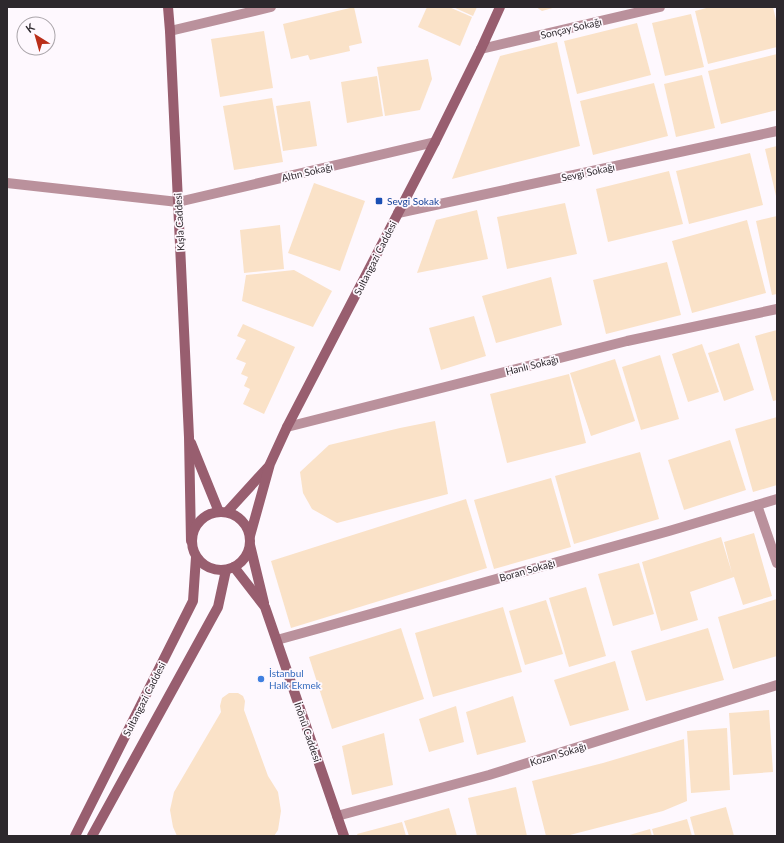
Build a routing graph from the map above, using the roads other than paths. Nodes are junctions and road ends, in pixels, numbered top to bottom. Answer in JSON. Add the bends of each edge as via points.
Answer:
{"nodes":[{"id":1,"x":168,"y":7,"type":"edge"},
{"id":2,"x":271,"y":7,"type":"edge"},
{"id":3,"x":500,"y":7,"type":"edge"},
{"id":4,"x":660,"y":7,"type":"edge"},
{"id":5,"x":170,"y":31,"type":"junction"},
{"id":6,"x":481,"y":49,"type":"junction"},
{"id":7,"x":777,"y":131,"type":"edge"},
{"id":8,"x":435,"y":142,"type":"junction"},
{"id":9,"x":7,"y":183,"type":"edge"},
{"id":10,"x":178,"y":202,"type":"junction"},
{"id":11,"x":398,"y":213,"type":"junction"},
{"id":12,"x":777,"y":309,"type":"edge"},
{"id":13,"x":287,"y":427,"type":"junction"},
{"id":14,"x":189,"y":438,"type":"junction"},
{"id":15,"x":270,"y":464,"type":"junction"},
{"id":16,"x":777,"y":499,"type":"edge"},
{"id":17,"x":757,"y":505,"type":"junction"},
{"id":18,"x":223,"y":512,"type":"junction"},
{"id":19,"x":191,"y":541,"type":"junction"},
{"id":20,"x":250,"y":541,"type":"junction"},
{"id":21,"x":196,"y":557,"type":"junction"},
{"id":22,"x":777,"y":563,"type":"edge"},
{"id":23,"x":230,"y":569,"type":"junction"},
{"id":24,"x":265,"y":607,"type":"junction"},
{"id":25,"x":276,"y":640,"type":"junction"},
{"id":26,"x":777,"y":685,"type":"edge"},
{"id":27,"x":337,"y":816,"type":"junction"},
{"id":28,"x":75,"y":836,"type":"edge"},
{"id":29,"x":92,"y":836,"type":"edge"},
{"id":30,"x":344,"y":836,"type":"edge"}],
"edges":[{"from":1,"to":5,"type":"main road","name":"Kışla Caddesi"},
{"from":2,"to":5,"type":"street"},
{"from":3,"to":6,"type":"main road","name":"Sultangazi Caddesi"},
{"from":4,"to":6,"type":"street","name":"Sonçay Sokağı"},
{"from":5,"to":10,"type":"main road","name":"Kışla Caddesi"},
{"from":6,"to":8,"type":"main road","name":"Sultangazi Caddesi"},
{"from":7,"to":11,"type":"street","name":"Sevgi Sokağı"},
{"from":8,"to":10,"type":"street","name":"Altın Sokağı"},
{"from":8,"to":11,"type":"main road","name":"Sultangazi Caddesi"},
{"from":9,"to":10,"type":"street","name":"Altın Sokağı"},
{"from":10,"to":14,"type":"main road","name":"Kışla Caddesi"},
{"from":11,"to":13,"type":"main road","name":"Sultangazi Caddesi"},
{"from":12,"to":13,"type":"street","name":"Hanlı Sokağı","via":[[627,341]]},
{"from":13,"to":15,"type":"main road","name":"Sultangazi Caddesi"},
{"from":14,"to":18,"type":"main road","name":"Kışla Caddesi"},
{"from":14,"to":19,"type":"main road","name":"Kışla Caddesi"},
{"from":15,"to":18,"type":"main road","name":"Sultangazi Caddesi"},
{"from":15,"to":20,"type":"main road","name":"Sultangazi Caddesi"},
{"from":16,"to":17,"type":"street","name":"Boran Sokağı"},
{"from":17,"to":22,"type":"street"},
{"from":17,"to":25,"type":"street","name":"Boran Sokağı"},
{"from":18,"to":19,"type":"main road","name":"Sultangazi Caddesi","via":[[210,514],[199,521]]},
{"from":18,"to":20,"type":"main road","via":[[242,521],[247,528]]},
{"from":19,"to":21,"type":"main road","name":"Sultangazi Caddesi"},
{"from":20,"to":23,"type":"main road","name":"Sultangazi Caddesi","via":[[242,562]]},
{"from":20,"to":24,"type":"main road"},
{"from":21,"to":23,"type":"main road","via":[[209,568]]},
{"from":21,"to":28,"type":"main road","name":"Sultangazi Caddesi","via":[[193,601]]},
{"from":23,"to":24,"type":"main road","name":"İnönü Caddesi"},
{"from":23,"to":29,"type":"main road","name":"Sultangazi Caddesi","via":[[218,607]]},
{"from":24,"to":25,"type":"main road","name":"İnönü Caddesi"},
{"from":25,"to":27,"type":"main road","name":"İnönü Caddesi"},
{"from":26,"to":27,"type":"street","name":"Kozan Sokağı","via":[[489,775]]},
{"from":27,"to":30,"type":"main road","name":"İnönü Caddesi"}]}
